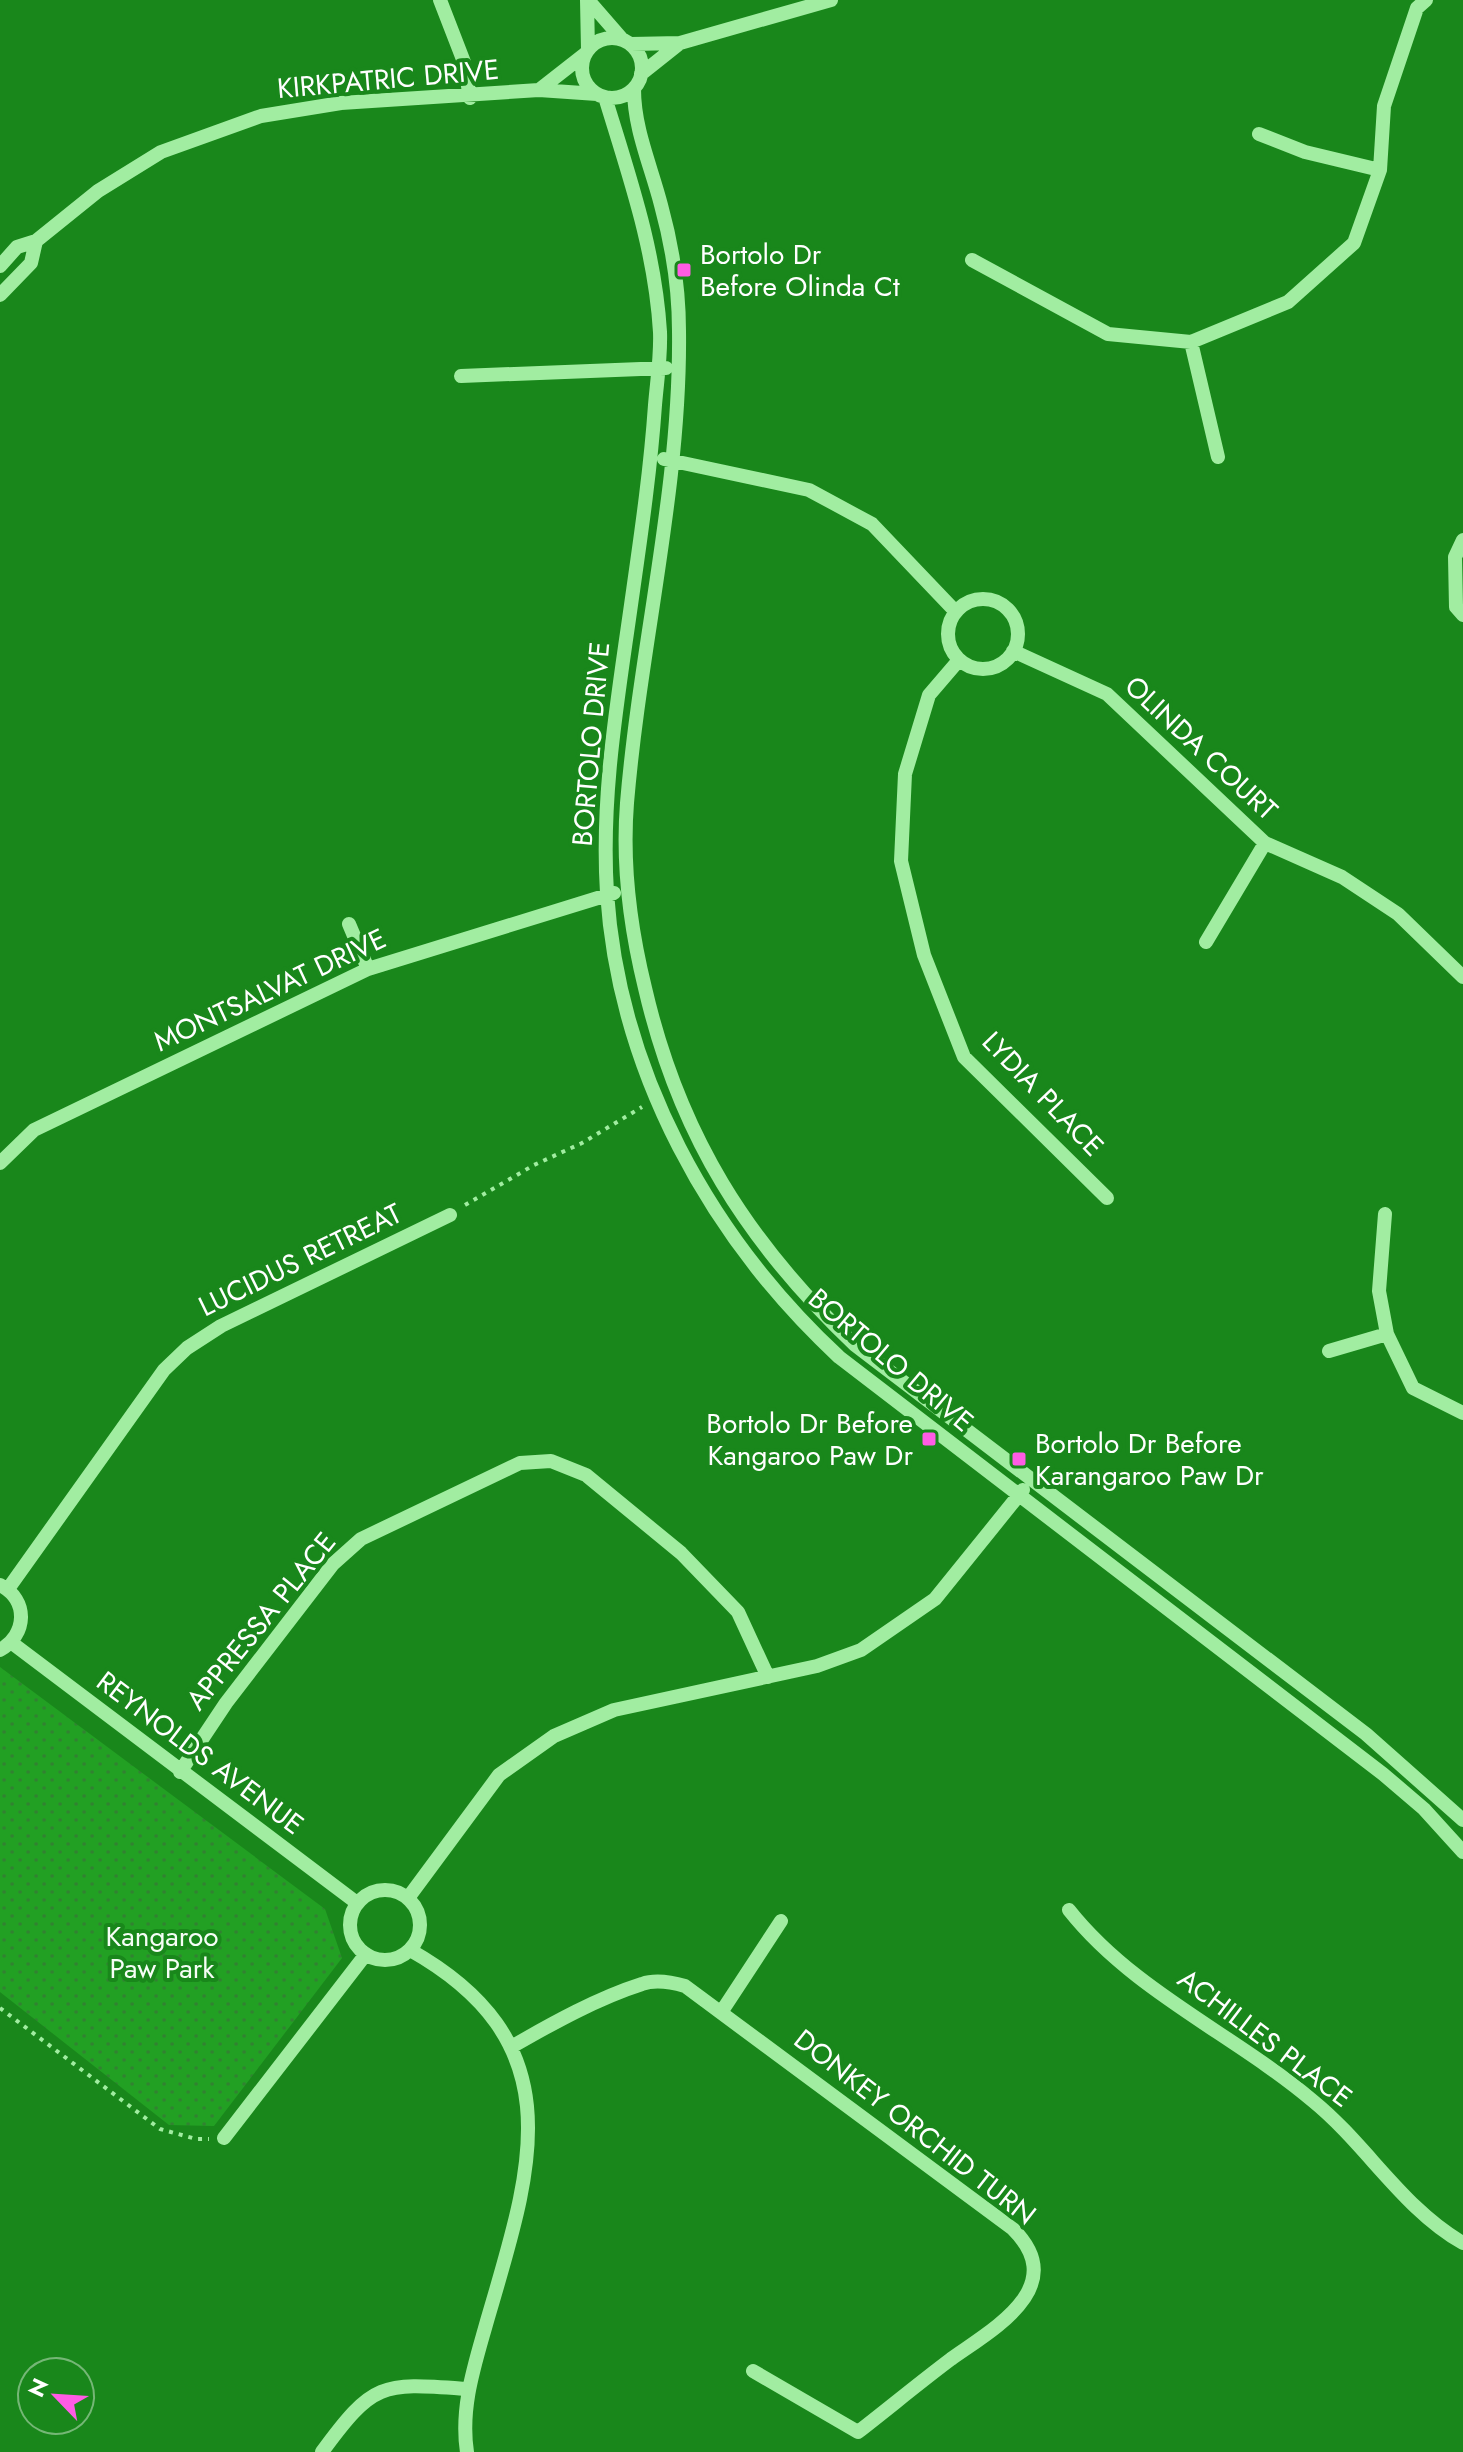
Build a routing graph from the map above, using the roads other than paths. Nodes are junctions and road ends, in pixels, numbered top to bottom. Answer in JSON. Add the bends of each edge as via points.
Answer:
{"nodes":[{"id":1,"x":440,"y":0,"type":"edge"},
{"id":2,"x":587,"y":0,"type":"edge"},
{"id":3,"x":831,"y":0,"type":"edge"},
{"id":4,"x":1426,"y":0,"type":"edge"},
{"id":5,"x":626,"y":42,"type":"junction"},
{"id":6,"x":680,"y":43,"type":"junction"},
{"id":7,"x":586,"y":52,"type":"junction"},
{"id":8,"x":641,"y":74,"type":"junction"},
{"id":9,"x":634,"y":89,"type":"junction"},
{"id":10,"x":539,"y":90,"type":"junction"},
{"id":11,"x":601,"y":96,"type":"junction"},
{"id":12,"x":470,"y":98,"type":"junction"},
{"id":13,"x":1259,"y":134,"type":"dead end"},
{"id":14,"x":1380,"y":170,"type":"junction"},
{"id":15,"x":36,"y":241,"type":"junction"},
{"id":16,"x":972,"y":260,"type":"dead end"},
{"id":17,"x":0,"y":266,"type":"edge"},
{"id":18,"x":0,"y":295,"type":"edge"},
{"id":19,"x":1191,"y":342,"type":"junction"},
{"id":20,"x":678,"y":367,"type":"junction"},
{"id":21,"x":658,"y":368,"type":"junction"},
{"id":22,"x":461,"y":376,"type":"dead end"},
{"id":23,"x":652,"y":457,"type":"junction"},
{"id":24,"x":1218,"y":457,"type":"dead end"},
{"id":25,"x":670,"y":460,"type":"junction"},
{"id":26,"x":1463,"y":540,"type":"edge"},
{"id":27,"x":955,"y":611,"type":"junction"},
{"id":28,"x":1463,"y":615,"type":"edge"},
{"id":29,"x":1013,"y":651,"type":"junction"},
{"id":30,"x":959,"y":660,"type":"junction"},
{"id":31,"x":1265,"y":843,"type":"junction"},
{"id":32,"x":626,"y":890,"type":"junction"},
{"id":33,"x":607,"y":894,"type":"junction"},
{"id":34,"x":349,"y":924,"type":"dead end"},
{"id":35,"x":1206,"y":942,"type":"dead end"},
{"id":36,"x":368,"y":969,"type":"junction"},
{"id":37,"x":1463,"y":977,"type":"edge"},
{"id":38,"x":0,"y":1163,"type":"edge"},
{"id":39,"x":1107,"y":1198,"type":"dead end"},
{"id":40,"x":1385,"y":1214,"type":"dead end"},
{"id":41,"x":450,"y":1215,"type":"road end"},
{"id":42,"x":1387,"y":1334,"type":"junction"},
{"id":43,"x":1329,"y":1351,"type":"dead end"},
{"id":44,"x":1463,"y":1413,"type":"edge"},
{"id":45,"x":1030,"y":1479,"type":"junction"},
{"id":46,"x":1018,"y":1496,"type":"junction"},
{"id":47,"x":4,"y":1587,"type":"edge"},
{"id":48,"x":6,"y":1646,"type":"edge"},
{"id":49,"x":768,"y":1677,"type":"junction"},
{"id":50,"x":180,"y":1772,"type":"junction"},
{"id":51,"x":1463,"y":1820,"type":"edge"},
{"id":52,"x":1463,"y":1852,"type":"edge"},
{"id":53,"x":408,"y":1898,"type":"junction"},
{"id":54,"x":357,"y":1903,"type":"junction"},
{"id":55,"x":1069,"y":1910,"type":"dead end"},
{"id":56,"x":781,"y":1921,"type":"dead end"},
{"id":57,"x":410,"y":1950,"type":"junction"},
{"id":58,"x":366,"y":1954,"type":"junction"},
{"id":59,"x":722,"y":2011,"type":"junction"},
{"id":60,"x":513,"y":2046,"type":"junction"},
{"id":61,"x":224,"y":2138,"type":"road end"},
{"id":62,"x":1463,"y":2243,"type":"edge"},
{"id":63,"x":753,"y":2371,"type":"dead end"},
{"id":64,"x":467,"y":2389,"type":"junction"},
{"id":65,"x":322,"y":2452,"type":"edge"},
{"id":66,"x":467,"y":2452,"type":"edge"}],
"edges":[{"from":1,"to":12,"type":"street","via":[[464,62]]},
{"from":2,"to":5,"type":"street"},
{"from":2,"to":7,"type":"street"},
{"from":3,"to":6,"type":"street"},
{"from":4,"to":14,"type":"street","via":[[1417,8],[1384,106]]},
{"from":5,"to":6,"type":"street"},
{"from":5,"to":7,"type":"street","via":[[604,39]]},
{"from":5,"to":8,"type":"street","via":[[640,58]]},
{"from":6,"to":8,"type":"street"},
{"from":7,"to":10,"type":"street","name":"KIRKPATRIC DRIVE"},
{"from":7,"to":11,"type":"street","via":[[584,81]]},
{"from":8,"to":9,"type":"street"},
{"from":9,"to":11,"type":"street","via":[[620,97]]},
{"from":9,"to":20,"type":"street","name":"BORTOLO DRIVE","via":[[636,122],[670,242],[680,329]]},
{"from":10,"to":11,"type":"street","name":"KIRKPATRIC DRIVE"},
{"from":10,"to":12,"type":"street","name":"KIRKPATRIC DRIVE"},
{"from":11,"to":21,"type":"street","name":"BORTOLO DRIVE","via":[[651,248]]},
{"from":12,"to":15,"type":"street","name":"KIRKPATRIC DRIVE","via":[[341,103],[227,127],[161,152],[98,191]]},
{"from":13,"to":14,"type":"street","via":[[1305,152]]},
{"from":14,"to":19,"type":"street","via":[[1354,243],[1288,302]]},
{"from":15,"to":17,"type":"street","name":"KIRKPATRIC DRIVE","via":[[17,247]]},
{"from":15,"to":18,"type":"street","name":"KIRKPATRIC DRIVE","via":[[31,263]]},
{"from":16,"to":19,"type":"street","via":[[1108,334]]},
{"from":19,"to":24,"type":"street"},
{"from":20,"to":21,"type":"street"},
{"from":20,"to":25,"type":"street","name":"BORTOLO DRIVE"},
{"from":21,"to":22,"type":"street"},
{"from":21,"to":23,"type":"street","name":"BORTOLO DRIVE"},
{"from":23,"to":25,"type":"street"},
{"from":23,"to":33,"type":"street","name":"BORTOLO DRIVE","via":[[606,802]]},
{"from":25,"to":27,"type":"street","via":[[809,490],[872,524]]},
{"from":25,"to":32,"type":"street","name":"BORTOLO DRIVE","via":[[633,744]]},
{"from":26,"to":28,"type":"street","via":[[1455,557],[1456,607]]},
{"from":27,"to":29,"type":"street","via":[[978,598],[996,600],[1018,627]]},
{"from":27,"to":30,"type":"street","via":[[947,629]]},
{"from":29,"to":30,"type":"street","via":[[996,666],[982,669]]},
{"from":29,"to":31,"type":"street","name":"OLINDA COURT","via":[[1107,694]]},
{"from":30,"to":39,"type":"street","name":"LYDIA PLACE","via":[[929,695],[905,774],[901,861],[924,955],[964,1057]]},
{"from":31,"to":35,"type":"street"},
{"from":31,"to":37,"type":"street","name":"OLINDA COURT","via":[[1342,877],[1398,914]]},
{"from":32,"to":33,"type":"street","name":"MONTSALVAT DRIVE"},
{"from":32,"to":45,"type":"street","name":"BORTOLO DRIVE","via":[[654,1030],[671,1079],[707,1162],[740,1215],[791,1282],[855,1345]]},
{"from":33,"to":36,"type":"street","name":"MONTSALVAT DRIVE"},
{"from":33,"to":46,"type":"street","name":"BORTOLO DRIVE","via":[[617,959],[648,1079],[690,1169],[738,1246],[794,1314],[839,1357]]},
{"from":34,"to":36,"type":"street"},
{"from":36,"to":38,"type":"street","name":"MONTSALVAT DRIVE","via":[[34,1130]]},
{"from":40,"to":42,"type":"street","via":[[1379,1291]]},
{"from":41,"to":47,"type":"street","name":"LUCIDUS RETREAT","via":[[221,1326],[187,1348],[164,1370]]},
{"from":42,"to":43,"type":"street"},
{"from":42,"to":44,"type":"street","via":[[1413,1388]]},
{"from":45,"to":46,"type":"street"},
{"from":45,"to":51,"type":"street","name":"BORTOLO DRIVE","via":[[1366,1734]]},
{"from":46,"to":49,"type":"street","via":[[960,1572],[914,1617],[861,1650]]},
{"from":46,"to":52,"type":"street","name":"BORTOLO DRIVE","via":[[1383,1774]]},
{"from":47,"to":48,"type":"street","via":[[21,1609],[22,1621]]},
{"from":48,"to":50,"type":"street","name":"REYNOLDS AVENUE"},
{"from":49,"to":50,"type":"street","name":"APPRESSA PLACE","via":[[738,1612],[670,1544],[586,1475],[551,1461],[520,1463],[361,1539],[333,1564]]},
{"from":49,"to":53,"type":"street","via":[[614,1710],[554,1736],[499,1775]]},
{"from":50,"to":54,"type":"street","name":"REYNOLDS AVENUE"},
{"from":53,"to":54,"type":"street","via":[[380,1890]]},
{"from":53,"to":57,"type":"street","via":[[420,1919],[419,1936]]},
{"from":54,"to":58,"type":"street","via":[[349,1922],[354,1943]]},
{"from":55,"to":62,"type":"street","name":"ACHILLES PLACE","via":[[1106,1950],[1315,2102],[1422,2212]]},
{"from":56,"to":59,"type":"street"},
{"from":57,"to":58,"type":"street","via":[[384,1961]]},
{"from":57,"to":60,"type":"street","via":[[444,1969]]},
{"from":58,"to":61,"type":"street"},
{"from":59,"to":60,"type":"street","name":"DONKEY ORCHID TURN","via":[[685,1986],[644,1983]]},
{"from":59,"to":63,"type":"street","name":"DONKEY ORCHID TURN","via":[[1013,2229],[1031,2255],[1033,2270],[1019,2307],[995,2330],[858,2432]]},
{"from":60,"to":64,"type":"street","via":[[529,2107],[527,2167]]},
{"from":64,"to":65,"type":"street","via":[[397,2385],[376,2394],[356,2406]]},
{"from":64,"to":66,"type":"street"}]}
